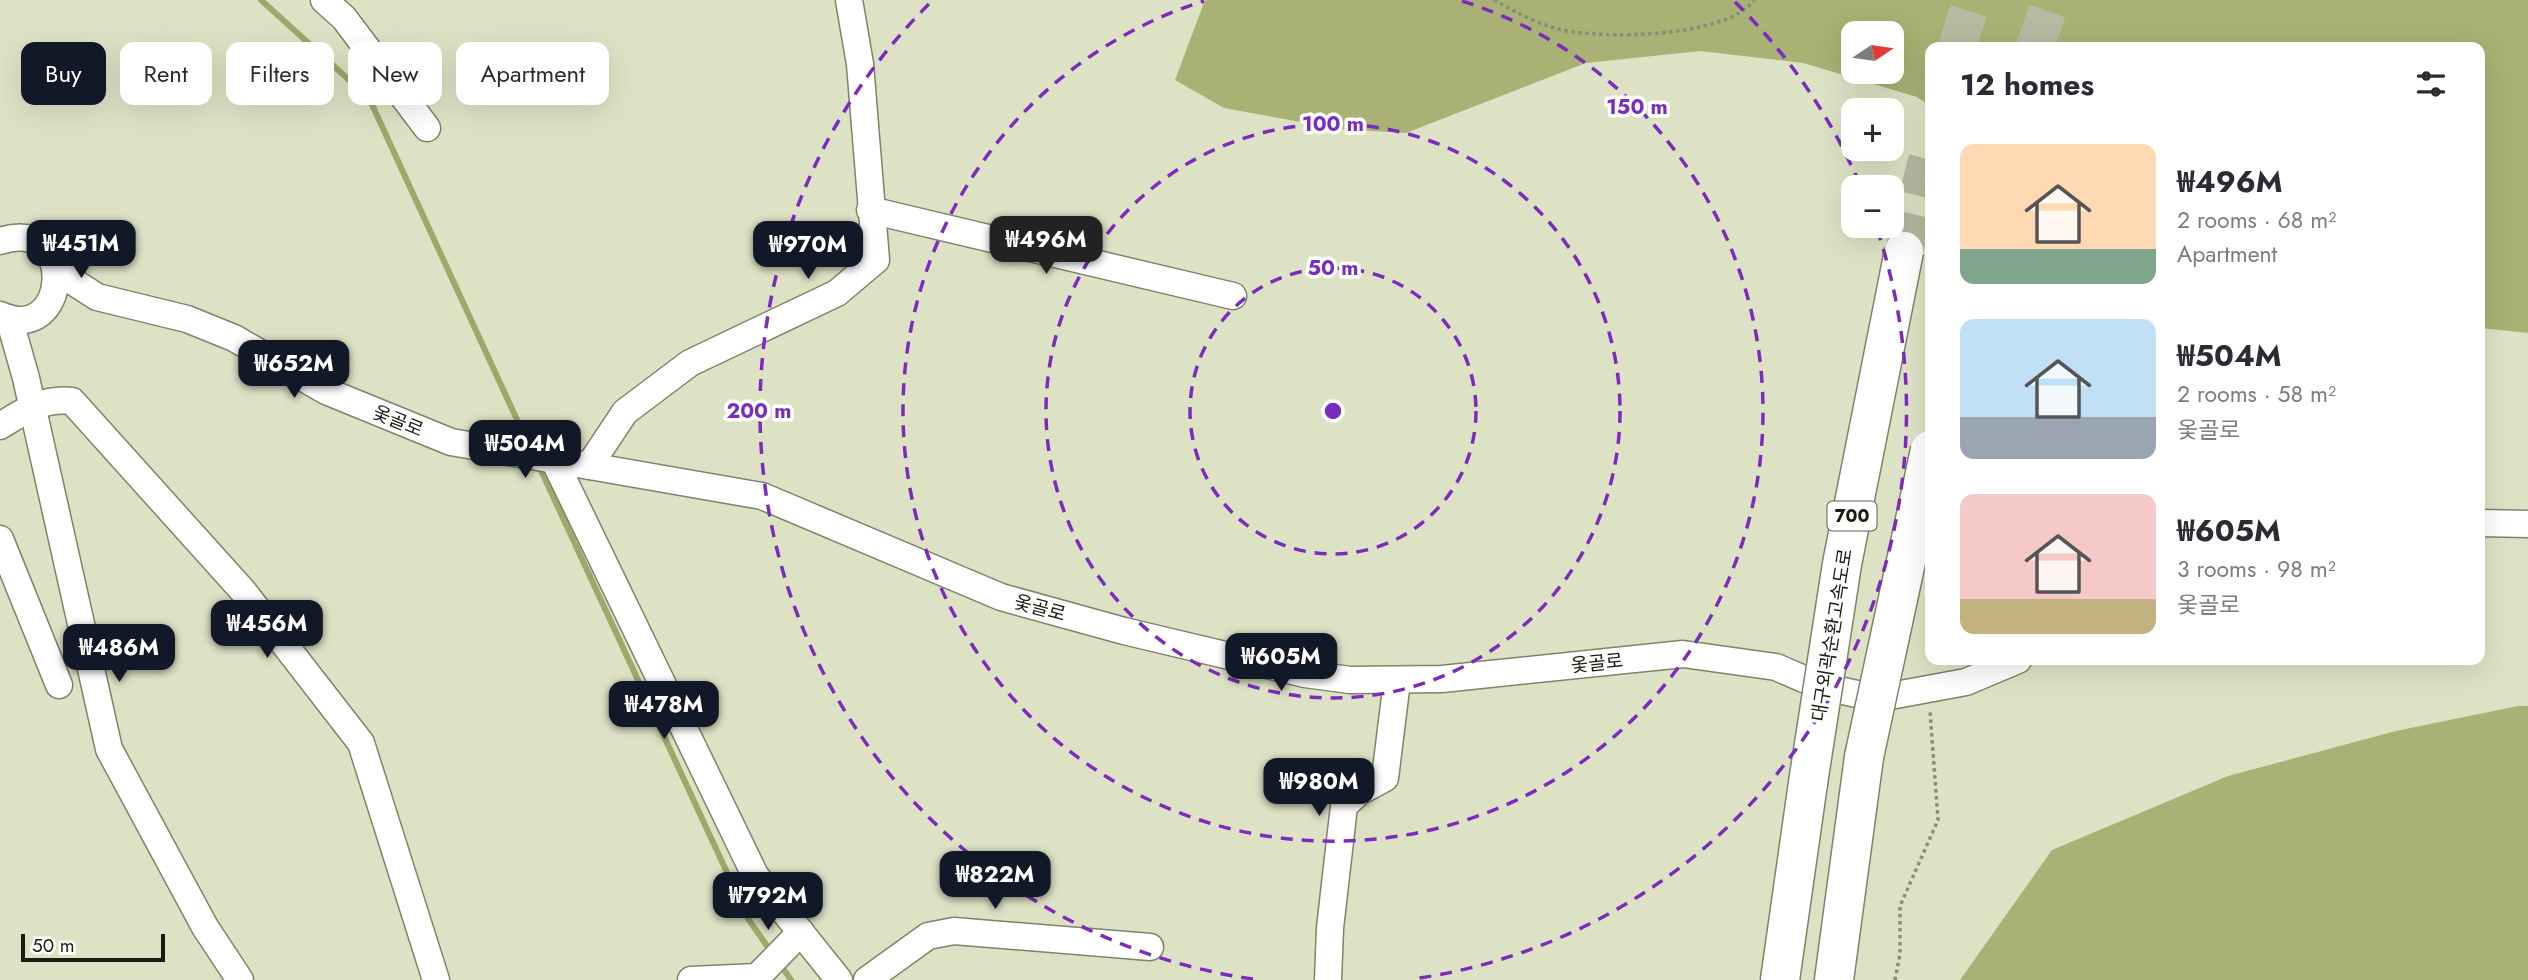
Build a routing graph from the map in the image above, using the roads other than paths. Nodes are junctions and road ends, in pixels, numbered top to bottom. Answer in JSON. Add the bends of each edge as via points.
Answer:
{"nodes":[{"id":1,"x":324,"y":0,"type":"edge"},
{"id":2,"x":849,"y":0,"type":"edge"},
{"id":3,"x":427,"y":128,"type":"dead end"},
{"id":4,"x":870,"y":210,"type":"junction"},
{"id":5,"x":0,"y":241,"type":"edge"},
{"id":6,"x":1904,"y":251,"type":"tunnel mouth"},
{"id":7,"x":57,"y":271,"type":"junction"},
{"id":8,"x":1233,"y":296,"type":"dead end"},
{"id":9,"x":97,"y":297,"type":"junction"},
{"id":10,"x":23,"y":313,"type":"edge"},
{"id":11,"x":32,"y":406,"type":"junction"},
{"id":12,"x":0,"y":426,"type":"edge"},
{"id":13,"x":554,"y":460,"type":"junction"},
{"id":14,"x":589,"y":466,"type":"junction"},
{"id":15,"x":1925,"y":473,"type":"edge"},
{"id":16,"x":2485,"y":523,"type":"edge"},
{"id":17,"x":2528,"y":524,"type":"edge"},
{"id":18,"x":0,"y":539,"type":"edge"},
{"id":19,"x":2006,"y":665,"type":"edge"},
{"id":20,"x":1397,"y":681,"type":"junction"},
{"id":21,"x":60,"y":685,"type":"dead end"},
{"id":22,"x":801,"y":932,"type":"junction"},
{"id":23,"x":1150,"y":947,"type":"dead end"},
{"id":24,"x":240,"y":980,"type":"edge"},
{"id":25,"x":436,"y":980,"type":"edge"},
{"id":26,"x":691,"y":980,"type":"edge"},
{"id":27,"x":839,"y":980,"type":"edge"},
{"id":28,"x":867,"y":980,"type":"edge"},
{"id":29,"x":1328,"y":980,"type":"edge"},
{"id":30,"x":1780,"y":980,"type":"edge"},
{"id":31,"x":1834,"y":980,"type":"edge"}],
"edges":[{"from":1,"to":3,"type":"street","via":[[344,18]]},
{"from":2,"to":4,"type":"street","via":[[860,64]]},
{"from":4,"to":8,"type":"street"},
{"from":4,"to":14,"type":"street","via":[[876,260],[836,293],[691,363],[625,412]]},
{"from":5,"to":7,"type":"street","via":[[24,238],[36,242],[47,250]]},
{"from":6,"to":30,"type":"highway","name":"대구외곽순환고속도로","number":"700","bridge":true,"via":[[1842,564]]},
{"from":7,"to":9,"type":"street"},
{"from":7,"to":10,"type":"street","via":[[57,287]]},
{"from":9,"to":10,"type":"street"},
{"from":9,"to":13,"type":"street","name":"옻골로","via":[[187,319],[234,338],[326,391],[451,442]]},
{"from":10,"to":11,"type":"street"},
{"from":11,"to":12,"type":"street"},
{"from":11,"to":24,"type":"street","via":[[109,749],[205,927]]},
{"from":11,"to":25,"type":"street","via":[[54,399],[72,401],[243,590],[361,743]]},
{"from":13,"to":14,"type":"street","name":"옻골로"},
{"from":13,"to":22,"type":"street","via":[[755,874]]},
{"from":14,"to":20,"type":"street","name":"옻골로","via":[[762,496],[1002,597],[1124,631],[1304,674]]},
{"from":15,"to":31,"type":"highway","bridge":true,"via":[[1864,757]]},
{"from":16,"to":17,"type":"street"},
{"from":18,"to":21,"type":"street"},
{"from":19,"to":20,"type":"street","name":"옻골로","via":[[1966,682],[1891,696],[1820,685],[1776,667],[1683,654]]},
{"from":20,"to":29,"type":"street","via":[[1384,778],[1345,806]]},
{"from":22,"to":26,"type":"street","via":[[757,977]]},
{"from":22,"to":27,"type":"street"},
{"from":23,"to":28,"type":"street","via":[[954,931],[928,936]]}]}
